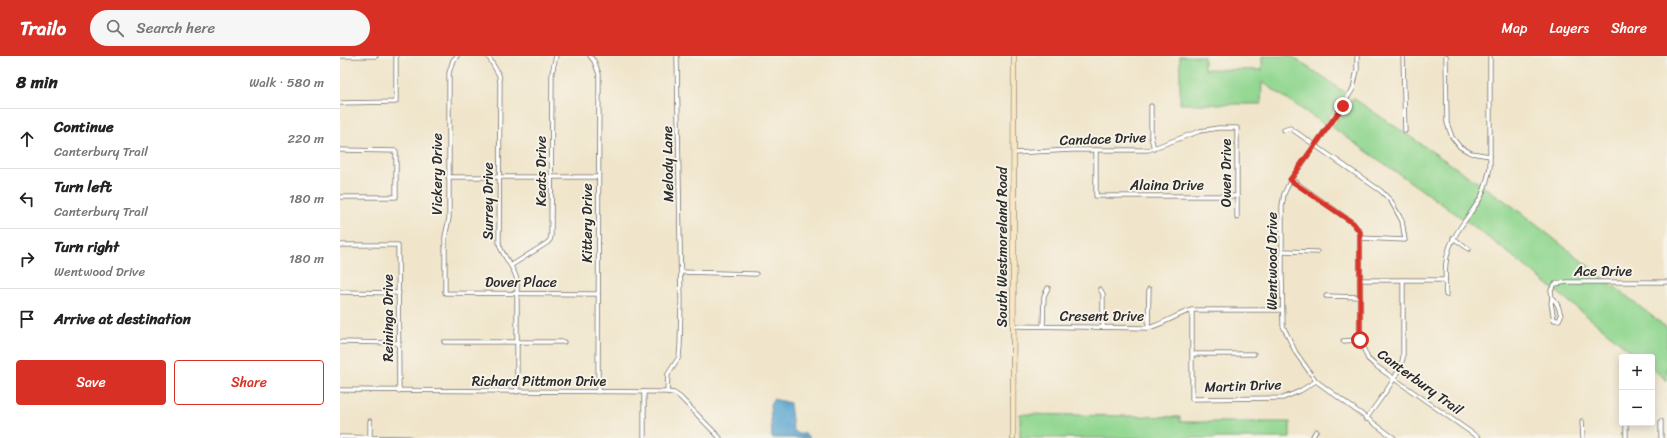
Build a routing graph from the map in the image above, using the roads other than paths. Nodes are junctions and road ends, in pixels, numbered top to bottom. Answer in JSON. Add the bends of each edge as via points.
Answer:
{"nodes":[{"id":1,"x":340,"y":56,"type":"edge"},
{"id":2,"x":358,"y":56,"type":"edge"},
{"id":3,"x":376,"y":56,"type":"edge"},
{"id":4,"x":396,"y":56,"type":"edge"},
{"id":5,"x":457,"y":56,"type":"edge"},
{"id":6,"x":488,"y":56,"type":"edge"},
{"id":7,"x":556,"y":56,"type":"edge"},
{"id":8,"x":590,"y":56,"type":"edge"},
{"id":9,"x":677,"y":56,"type":"edge"},
{"id":10,"x":1014,"y":56,"type":"edge"},
{"id":11,"x":1357,"y":56,"type":"edge"},
{"id":12,"x":1403,"y":56,"type":"edge"},
{"id":13,"x":1446,"y":56,"type":"edge"},
{"id":14,"x":1490,"y":56,"type":"edge"},
{"id":15,"x":340,"y":103,"type":"edge"},
{"id":16,"x":1151,"y":106,"type":"dead end"},
{"id":17,"x":1237,"y":128,"type":"joint"},
{"id":18,"x":1284,"y":130,"type":"dead end"},
{"id":19,"x":1404,"y":131,"type":"dead end"},
{"id":20,"x":1314,"y":145,"type":"junction"},
{"id":21,"x":1154,"y":149,"type":"junction"},
{"id":22,"x":340,"y":150,"type":"edge"},
{"id":23,"x":1096,"y":150,"type":"junction"},
{"id":24,"x":1014,"y":153,"type":"junction"},
{"id":25,"x":1490,"y":156,"type":"junction"},
{"id":26,"x":448,"y":177,"type":"junction"},
{"id":27,"x":499,"y":177,"type":"junction"},
{"id":28,"x":552,"y":177,"type":"junction"},
{"id":29,"x":598,"y":177,"type":"junction"},
{"id":30,"x":1290,"y":180,"type":"junction"},
{"id":31,"x":1237,"y":196,"type":"junction"},
{"id":32,"x":340,"y":197,"type":"edge"},
{"id":33,"x":1237,"y":218,"type":"dead end"},
{"id":34,"x":1361,"y":238,"type":"junction"},
{"id":35,"x":1453,"y":238,"type":"junction"},
{"id":36,"x":340,"y":246,"type":"edge"},
{"id":37,"x":1469,"y":249,"type":"dead end"},
{"id":38,"x":1283,"y":251,"type":"junction"},
{"id":39,"x":1317,"y":252,"type":"dead end"},
{"id":40,"x":512,"y":265,"type":"junction"},
{"id":41,"x":681,"y":272,"type":"junction"},
{"id":42,"x":756,"y":274,"type":"dead end"},
{"id":43,"x":1360,"y":280,"type":"junction"},
{"id":44,"x":1403,"y":280,"type":"junction"},
{"id":45,"x":1445,"y":280,"type":"junction"},
{"id":46,"x":1667,"y":282,"type":"edge"},
{"id":47,"x":1048,"y":288,"type":"dead end"},
{"id":48,"x":1100,"y":289,"type":"dead end"},
{"id":49,"x":1149,"y":289,"type":"dead end"},
{"id":50,"x":340,"y":292,"type":"edge"},
{"id":51,"x":399,"y":293,"type":"junction"},
{"id":52,"x":445,"y":293,"type":"joint"},
{"id":53,"x":518,"y":293,"type":"junction"},
{"id":54,"x":598,"y":294,"type":"junction"},
{"id":55,"x":1446,"y":295,"type":"dead end"},
{"id":56,"x":1326,"y":296,"type":"dead end"},
{"id":57,"x":1360,"y":297,"type":"junction"},
{"id":58,"x":1552,"y":298,"type":"junction"},
{"id":59,"x":1192,"y":310,"type":"junction"},
{"id":60,"x":1282,"y":310,"type":"junction"},
{"id":61,"x":1014,"y":326,"type":"junction"},
{"id":62,"x":1043,"y":326,"type":"junction"},
{"id":63,"x":1103,"y":327,"type":"junction"},
{"id":64,"x":1148,"y":328,"type":"junction"},
{"id":65,"x":1360,"y":340,"type":"junction"},
{"id":66,"x":1343,"y":341,"type":"dead end"},
{"id":67,"x":340,"y":342,"type":"edge"},
{"id":68,"x":444,"y":342,"type":"dead end"},
{"id":69,"x":517,"y":342,"type":"junction"},
{"id":70,"x":564,"y":342,"type":"dead end"},
{"id":71,"x":399,"y":343,"type":"junction"},
{"id":72,"x":1193,"y":354,"type":"junction"},
{"id":73,"x":1254,"y":354,"type":"dead end"},
{"id":74,"x":1394,"y":379,"type":"junction"},
{"id":75,"x":1316,"y":381,"type":"junction"},
{"id":76,"x":340,"y":390,"type":"edge"},
{"id":77,"x":399,"y":391,"type":"junction"},
{"id":78,"x":517,"y":392,"type":"junction"},
{"id":79,"x":598,"y":392,"type":"junction"},
{"id":80,"x":644,"y":392,"type":"junction"},
{"id":81,"x":667,"y":392,"type":"junction"},
{"id":82,"x":1366,"y":419,"type":"junction"},
{"id":83,"x":370,"y":421,"type":"dead end"},
{"id":84,"x":1582,"y":421,"type":"dead end"},
{"id":85,"x":1661,"y":421,"type":"dead end"},
{"id":86,"x":1626,"y":426,"type":"edge"},
{"id":87,"x":1316,"y":431,"type":"dead end"},
{"id":88,"x":340,"y":437,"type":"edge"},
{"id":89,"x":370,"y":438,"type":"edge"},
{"id":90,"x":410,"y":438,"type":"edge"},
{"id":91,"x":644,"y":438,"type":"edge"},
{"id":92,"x":720,"y":438,"type":"edge"},
{"id":93,"x":1013,"y":438,"type":"edge"},
{"id":94,"x":1312,"y":438,"type":"edge"},
{"id":95,"x":1394,"y":438,"type":"edge"},
{"id":96,"x":1479,"y":438,"type":"edge"},
{"id":97,"x":1583,"y":438,"type":"edge"},
{"id":98,"x":1626,"y":438,"type":"edge"},
{"id":99,"x":1661,"y":438,"type":"edge"}],
"edges":[{"from":1,"to":2,"type":"street"},
{"from":2,"to":3,"type":"street"},
{"from":4,"to":15,"type":"street","via":[[396,102]]},
{"from":5,"to":26,"type":"street","name":"Vickery Drive","via":[[449,73]]},
{"from":6,"to":27,"type":"street","name":"Surrey Drive","via":[[499,75],[500,83]]},
{"from":7,"to":28,"type":"street","name":"Keats Drive","via":[[552,73]]},
{"from":8,"to":29,"type":"street","name":"Kittery Drive","via":[[599,74]]},
{"from":9,"to":41,"type":"street","name":"Melody Lane"},
{"from":10,"to":24,"type":"street","name":"South Westmoreland Road"},
{"from":11,"to":20,"type":"street","name":"Wentwood Drive","via":[[1353,89]]},
{"from":12,"to":19,"type":"street"},
{"from":13,"to":25,"type":"street","via":[[1447,123],[1452,137],[1460,147],[1471,153]]},
{"from":14,"to":25,"type":"street"},
{"from":16,"to":21,"type":"street","via":[[1151,137]]},
{"from":17,"to":21,"type":"street","name":"Candace Drive","via":[[1200,130]]},
{"from":17,"to":31,"type":"street","name":"Owen Drive"},
{"from":18,"to":20,"type":"street","via":[[1290,128]]},
{"from":20,"to":30,"type":"street","name":"Wentwood Drive"},
{"from":20,"to":34,"type":"street","via":[[1381,191],[1391,201],[1402,221],[1405,240]]},
{"from":21,"to":23,"type":"street","name":"Candace Drive"},
{"from":22,"to":32,"type":"street","via":[[396,150],[396,197]]},
{"from":23,"to":24,"type":"street","name":"Candace Drive"},
{"from":23,"to":31,"type":"street","name":"Alaina Drive","via":[[1096,196]]},
{"from":24,"to":61,"type":"street","name":"South Westmoreland Road"},
{"from":25,"to":35,"type":"street","via":[[1488,182],[1482,196]]},
{"from":26,"to":27,"type":"street"},
{"from":26,"to":52,"type":"street","name":"Vickery Drive","via":[[449,218],[445,237]]},
{"from":27,"to":28,"type":"street"},
{"from":27,"to":40,"type":"street","name":"Surrey Drive","via":[[499,243]]},
{"from":28,"to":29,"type":"street"},
{"from":28,"to":40,"type":"street","name":"Keats Drive","via":[[550,240]]},
{"from":29,"to":54,"type":"street","name":"Kittery Drive"},
{"from":30,"to":34,"type":"street","via":[[1353,223]]},
{"from":30,"to":38,"type":"street","name":"Wentwood Drive","via":[[1282,206]]},
{"from":31,"to":33,"type":"street","name":"Owen Drive"},
{"from":34,"to":43,"type":"street","name":"Canterbury Trail"},
{"from":35,"to":37,"type":"street"},
{"from":35,"to":45,"type":"street","via":[[1446,260]]},
{"from":36,"to":51,"type":"street","name":"Reininga Drive","via":[[398,246]]},
{"from":38,"to":39,"type":"street"},
{"from":38,"to":60,"type":"street","name":"Wentwood Drive"},
{"from":40,"to":53,"type":"street","name":"Surrey Drive"},
{"from":41,"to":42,"type":"street"},
{"from":41,"to":81,"type":"street","name":"Melody Lane","via":[[680,352],[668,374]]},
{"from":43,"to":44,"type":"street"},
{"from":43,"to":57,"type":"street","name":"Canterbury Trail"},
{"from":44,"to":45,"type":"street"},
{"from":44,"to":74,"type":"street","via":[[1403,358]]},
{"from":45,"to":55,"type":"street"},
{"from":46,"to":58,"type":"street","name":"Ace Drive","via":[[1567,282],[1556,284],[1551,290]]},
{"from":47,"to":62,"type":"street","via":[[1044,296]]},
{"from":48,"to":63,"type":"street","via":[[1103,294]]},
{"from":49,"to":64,"type":"street"},
{"from":50,"to":51,"type":"street"},
{"from":51,"to":71,"type":"street","name":"Reininga Drive"},
{"from":52,"to":53,"type":"street","name":"Dover Place"},
{"from":53,"to":54,"type":"street","name":"Dover Place"},
{"from":53,"to":69,"type":"street","name":"Surrey Drive"},
{"from":54,"to":79,"type":"street","name":"Kittery Drive"},
{"from":56,"to":57,"type":"street"},
{"from":57,"to":65,"type":"street","name":"Canterbury Trail"},
{"from":58,"to":58,"type":"street","via":[[1550,303],[1554,320],[1559,320],[1559,307]]},
{"from":59,"to":60,"type":"street","name":"Cresent Drive"},
{"from":59,"to":64,"type":"street","name":"Cresent Drive"},
{"from":59,"to":72,"type":"street"},
{"from":60,"to":75,"type":"street","name":"Wentwood Drive","via":[[1286,333],[1296,353]]},
{"from":61,"to":62,"type":"street","name":"Cresent Drive"},
{"from":61,"to":93,"type":"street","name":"South Westmoreland Road"},
{"from":62,"to":63,"type":"street","name":"Cresent Drive"},
{"from":63,"to":64,"type":"street","name":"Cresent Drive"},
{"from":65,"to":66,"type":"street"},
{"from":65,"to":74,"type":"street","name":"Canterbury Trail","via":[[1368,359]]},
{"from":67,"to":71,"type":"street"},
{"from":68,"to":69,"type":"street"},
{"from":69,"to":70,"type":"street"},
{"from":69,"to":78,"type":"street","name":"Surrey Drive"},
{"from":71,"to":77,"type":"street","name":"Reininga Drive"},
{"from":72,"to":73,"type":"street"},
{"from":72,"to":75,"type":"street","name":"Martin Drive","via":[[1192,399],[1283,398]]},
{"from":74,"to":82,"type":"street"},
{"from":74,"to":96,"type":"street","name":"Canterbury Trail"},
{"from":75,"to":82,"type":"street","name":"Wentwood Drive"},
{"from":76,"to":77,"type":"street","name":"Richard Pittmon Drive"},
{"from":77,"to":78,"type":"street","name":"Richard Pittmon Drive"},
{"from":78,"to":79,"type":"street","name":"Richard Pittmon Drive"},
{"from":79,"to":80,"type":"street","name":"Richard Pittmon Drive"},
{"from":80,"to":81,"type":"street","name":"Richard Pittmon Drive"},
{"from":80,"to":91,"type":"street"},
{"from":81,"to":92,"type":"street","name":"Richard Pittmon Drive","via":[[680,397]]},
{"from":82,"to":95,"type":"street","name":"Wentwood Drive"},
{"from":83,"to":89,"type":"street"},
{"from":84,"to":97,"type":"street"},
{"from":85,"to":99,"type":"street"},
{"from":86,"to":98,"type":"street"},
{"from":87,"to":94,"type":"street"},
{"from":88,"to":89,"type":"street"},
{"from":89,"to":90,"type":"street"}]}
